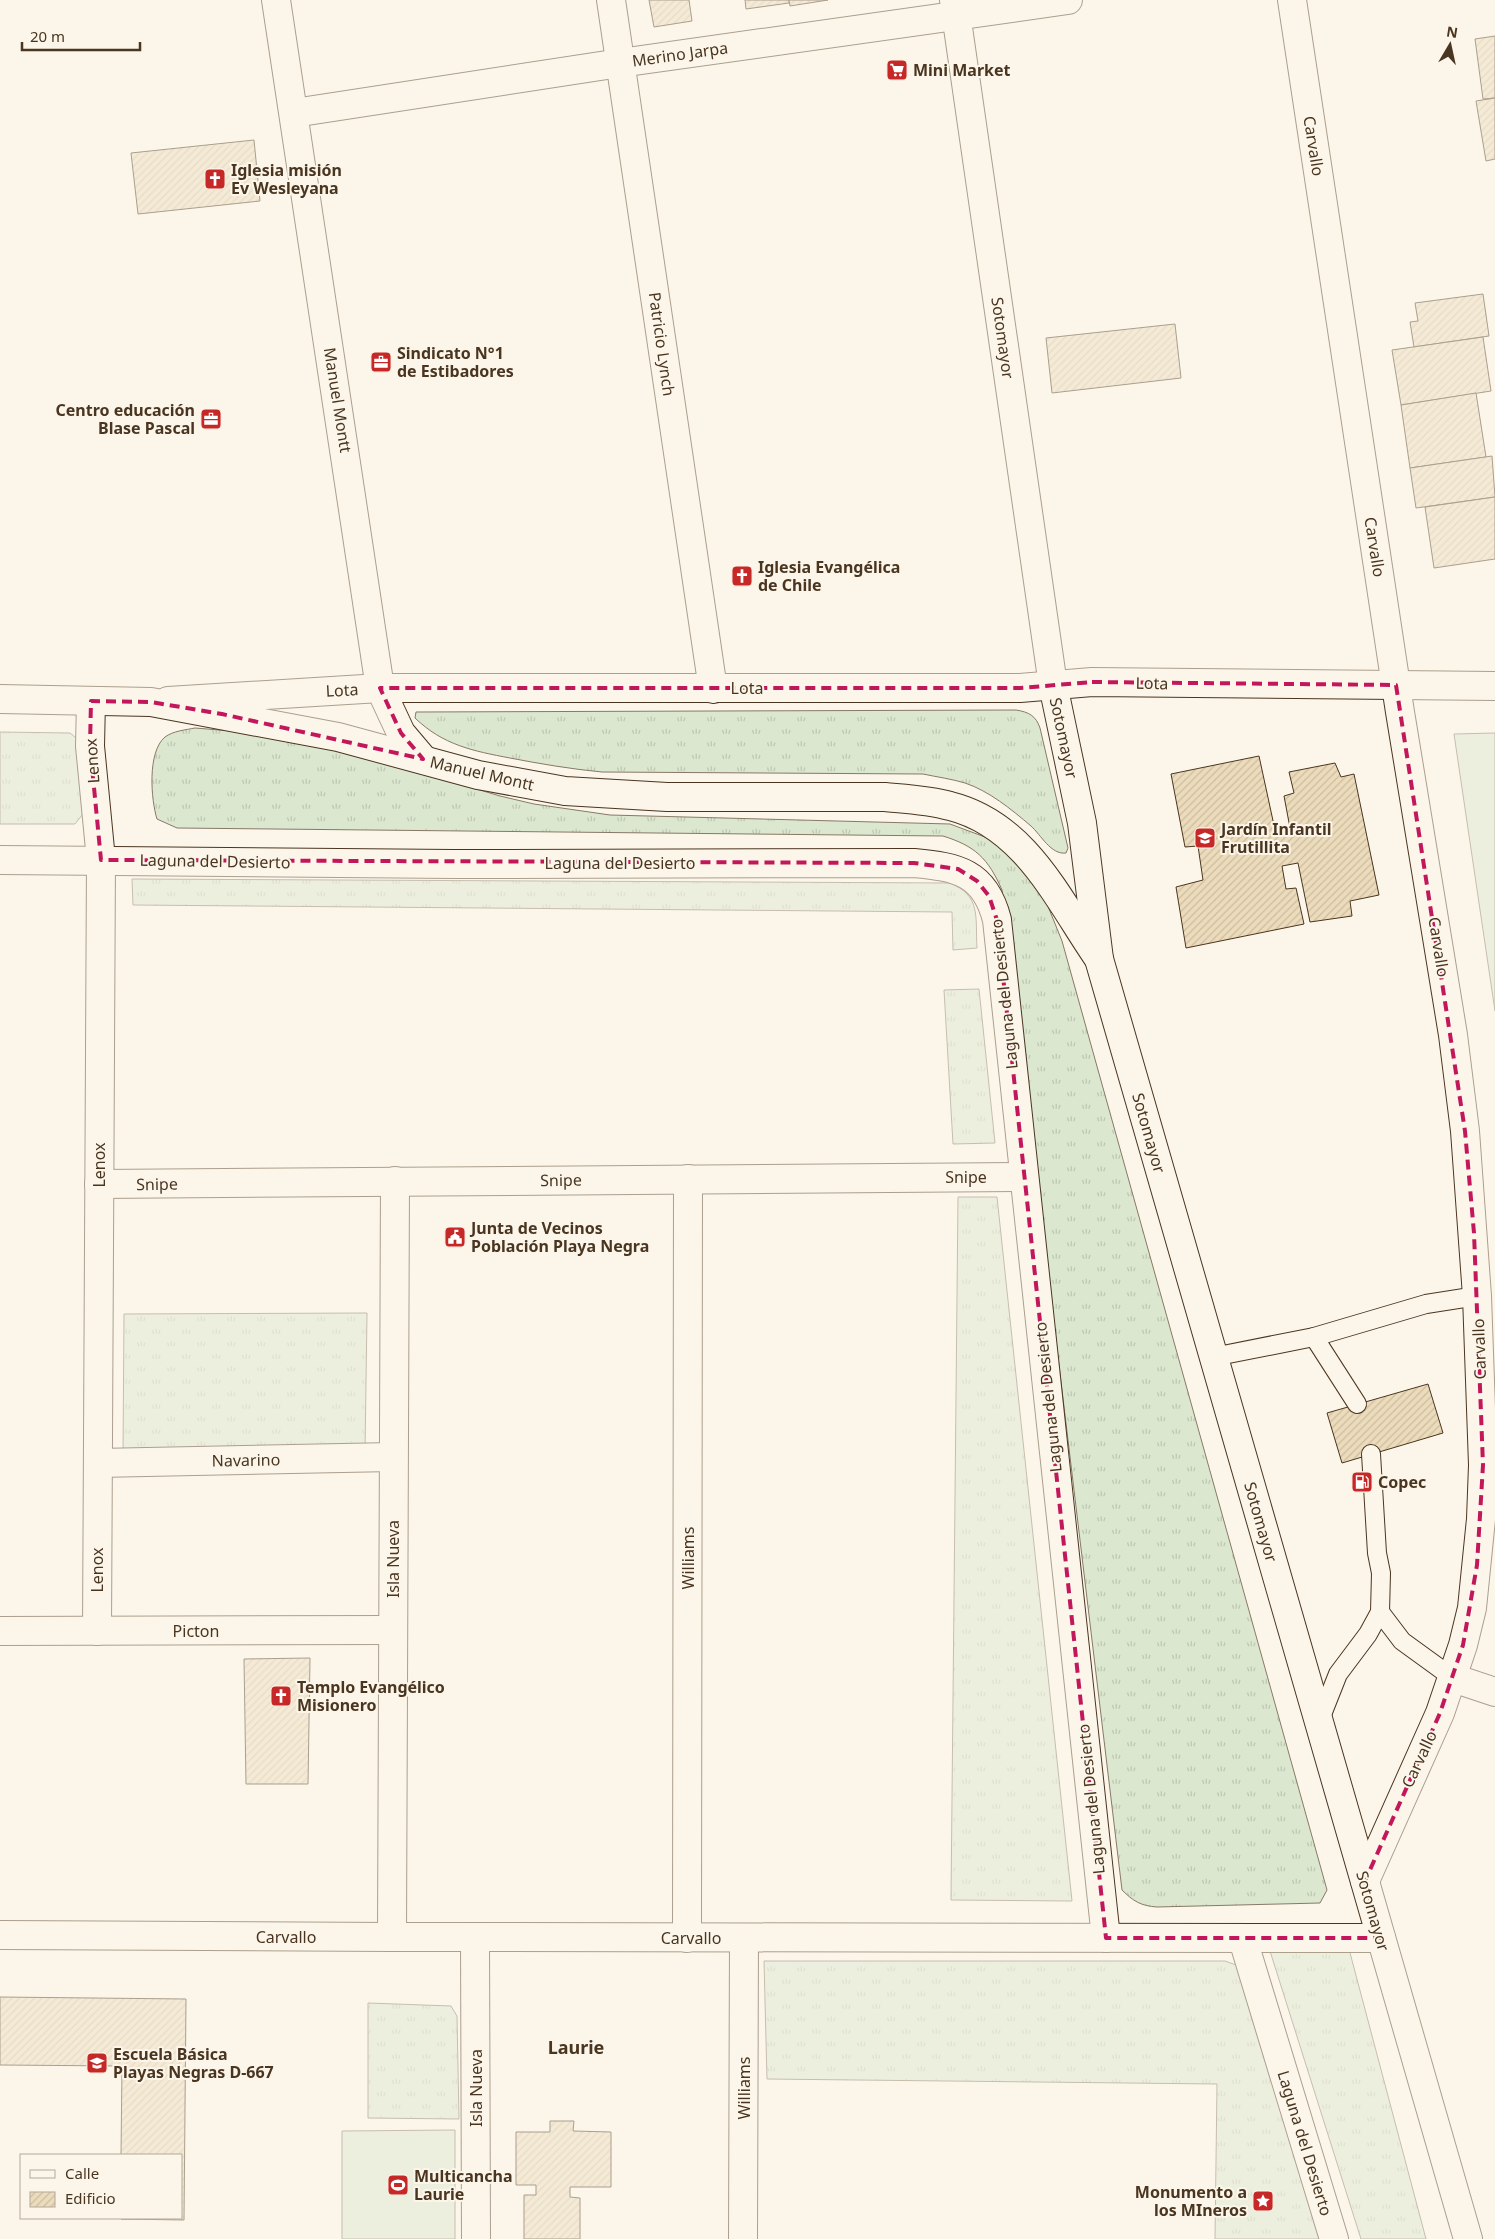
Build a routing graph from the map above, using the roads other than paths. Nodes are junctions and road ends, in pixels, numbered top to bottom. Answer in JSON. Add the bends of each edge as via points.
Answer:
{"nodes":[{"id":1,"x":276,"y":0,"type":"edge"},
{"id":2,"x":611,"y":0,"type":"edge"},
{"id":3,"x":1068,"y":0,"type":"edge"},
{"id":4,"x":1292,"y":0,"type":"edge"},
{"id":5,"x":955,"y":7,"type":"edge"},
{"id":6,"x":620,"y":63,"type":"junction"},
{"id":7,"x":294,"y":113,"type":"junction"},
{"id":8,"x":1053,"y":685,"type":"junction"},
{"id":9,"x":1396,"y":685,"type":"junction"},
{"id":10,"x":1495,"y":686,"type":"edge"},
{"id":11,"x":380,"y":688,"type":"junction"},
{"id":12,"x":713,"y":688,"type":"junction"},
{"id":13,"x":0,"y":699,"type":"edge"},
{"id":14,"x":91,"y":701,"type":"junction"},
{"id":15,"x":151,"y":702,"type":"junction"},
{"id":16,"x":423,"y":759,"type":"junction"},
{"id":17,"x":0,"y":860,"type":"edge"},
{"id":18,"x":101,"y":860,"type":"junction"},
{"id":19,"x":1098,"y":959,"type":"junction"},
{"id":20,"x":1024,"y":1177,"type":"junction"},
{"id":21,"x":688,"y":1179,"type":"junction"},
{"id":22,"x":395,"y":1182,"type":"junction"},
{"id":23,"x":99,"y":1184,"type":"junction"},
{"id":24,"x":1477,"y":1296,"type":"junction"},
{"id":25,"x":1314,"y":1337,"type":"junction"},
{"id":26,"x":1213,"y":1357,"type":"junction"},
{"id":27,"x":1357,"y":1404,"type":"dead end"},
{"id":28,"x":1371,"y":1454,"type":"dead end"},
{"id":29,"x":394,"y":1457,"type":"junction"},
{"id":30,"x":98,"y":1463,"type":"junction"},
{"id":31,"x":1380,"y":1612,"type":"junction"},
{"id":32,"x":0,"y":1630,"type":"edge"},
{"id":33,"x":393,"y":1630,"type":"junction"},
{"id":34,"x":97,"y":1631,"type":"junction"},
{"id":35,"x":1453,"y":1678,"type":"junction"},
{"id":36,"x":1495,"y":1692,"type":"edge"},
{"id":37,"x":1319,"y":1722,"type":"junction"},
{"id":38,"x":1365,"y":1881,"type":"junction"},
{"id":39,"x":0,"y":1935,"type":"edge"},
{"id":40,"x":475,"y":1937,"type":"junction"},
{"id":41,"x":392,"y":1938,"type":"junction"},
{"id":42,"x":687,"y":1938,"type":"junction"},
{"id":43,"x":744,"y":1938,"type":"junction"},
{"id":44,"x":1106,"y":1938,"type":"junction"},
{"id":45,"x":1235,"y":1938,"type":"junction"},
{"id":46,"x":1381,"y":1938,"type":"junction"},
{"id":47,"x":476,"y":2239,"type":"edge"},
{"id":48,"x":744,"y":2239,"type":"edge"},
{"id":49,"x":1334,"y":2239,"type":"edge"},
{"id":50,"x":1468,"y":2239,"type":"edge"}],
"edges":[{"from":1,"to":7,"type":"street","name":"Manuel Montt"},
{"from":2,"to":6,"type":"street","name":"Patricio Lynch"},
{"from":3,"to":5,"type":"street","name":"Merino Jarpa"},
{"from":4,"to":9,"type":"street","name":"Carvallo"},
{"from":5,"to":6,"type":"street","name":"Merino Jarpa"},
{"from":5,"to":8,"type":"street","name":"Sotomayor"},
{"from":6,"to":7,"type":"street","name":"Merino Jarpa"},
{"from":6,"to":12,"type":"street","name":"Patricio Lynch"},
{"from":7,"to":11,"type":"street","name":"Manuel Montt"},
{"from":8,"to":9,"type":"street","name":"Lota","via":[[1092,682]]},
{"from":8,"to":12,"type":"street","name":"Lota","via":[[1020,688]]},
{"from":8,"to":19,"type":"street","name":"Sotomayor","via":[[1082,822]]},
{"from":9,"to":10,"type":"street","name":"Lota"},
{"from":9,"to":24,"type":"street","name":"Carvallo","via":[[1453,1035],[1466,1140]]},
{"from":11,"to":12,"type":"street","name":"Lota"},
{"from":11,"to":15,"type":"street","name":"Lota"},
{"from":11,"to":16,"type":"street","name":"Manuel Montt","via":[[401,733]]},
{"from":13,"to":14,"type":"street","name":"Lota"},
{"from":14,"to":15,"type":"street","name":"Lota"},
{"from":14,"to":18,"type":"street","name":"Lenox","via":[[90,746]]},
{"from":15,"to":16,"type":"street","via":[[338,737]]},
{"from":16,"to":19,"type":"street","name":"Manuel Montt","via":[[478,775],[565,791],[667,797],[885,797],[952,806],[998,828],[1032,859]]},
{"from":17,"to":18,"type":"street","name":"Laguna del Desierto"},
{"from":18,"to":20,"type":"street","name":"Laguna del Desierto","via":[[453,864],[914,863],[958,869],[984,889],[997,920]]},
{"from":18,"to":23,"type":"street","name":"Lenox"},
{"from":19,"to":26,"type":"street","name":"Sotomayor"},
{"from":20,"to":21,"type":"street","name":"Snipe"},
{"from":20,"to":44,"type":"street","name":"Laguna del Desierto"},
{"from":21,"to":22,"type":"street","name":"Snipe"},
{"from":21,"to":42,"type":"street","name":"Williams"},
{"from":22,"to":23,"type":"street","name":"Snipe"},
{"from":22,"to":29,"type":"street","name":"Isla Nueva"},
{"from":23,"to":30,"type":"street","name":"Lenox"},
{"from":24,"to":25,"type":"lane","via":[[1426,1304]]},
{"from":24,"to":35,"type":"street","name":"Carvallo","via":[[1483,1465],[1481,1520],[1472,1608]]},
{"from":25,"to":26,"type":"lane"},
{"from":25,"to":27,"type":"lane"},
{"from":26,"to":37,"type":"street","name":"Sotomayor"},
{"from":28,"to":31,"type":"lane","via":[[1381,1573]]},
{"from":29,"to":30,"type":"street","name":"Navarino"},
{"from":29,"to":33,"type":"street","name":"Isla Nueva"},
{"from":30,"to":34,"type":"street","name":"Lenox"},
{"from":31,"to":35,"type":"lane","via":[[1402,1641]]},
{"from":31,"to":37,"type":"lane","via":[[1338,1674]]},
{"from":32,"to":34,"type":"street","name":"Picton"},
{"from":33,"to":34,"type":"street","name":"Picton"},
{"from":33,"to":41,"type":"street","name":"Isla Nueva"},
{"from":35,"to":36,"type":"street"},
{"from":35,"to":38,"type":"street","name":"Carvallo"},
{"from":37,"to":38,"type":"street","name":"Sotomayor"},
{"from":38,"to":46,"type":"street","name":"Sotomayor"},
{"from":39,"to":41,"type":"street","name":"Carvallo"},
{"from":40,"to":41,"type":"street","name":"Carvallo"},
{"from":40,"to":42,"type":"street","name":"Carvallo"},
{"from":40,"to":47,"type":"street","name":"Isla Nueva"},
{"from":42,"to":43,"type":"street","name":"Carvallo"},
{"from":43,"to":44,"type":"street","name":"Carvallo"},
{"from":43,"to":48,"type":"street","name":"Williams"},
{"from":44,"to":45,"type":"street","name":"Carvallo"},
{"from":45,"to":46,"type":"street","name":"Carvallo"},
{"from":45,"to":49,"type":"street","name":"Laguna del Desierto","via":[[1244,1943],[1248,1953]]},
{"from":46,"to":50,"type":"street","name":"Sotomayor"}]}
